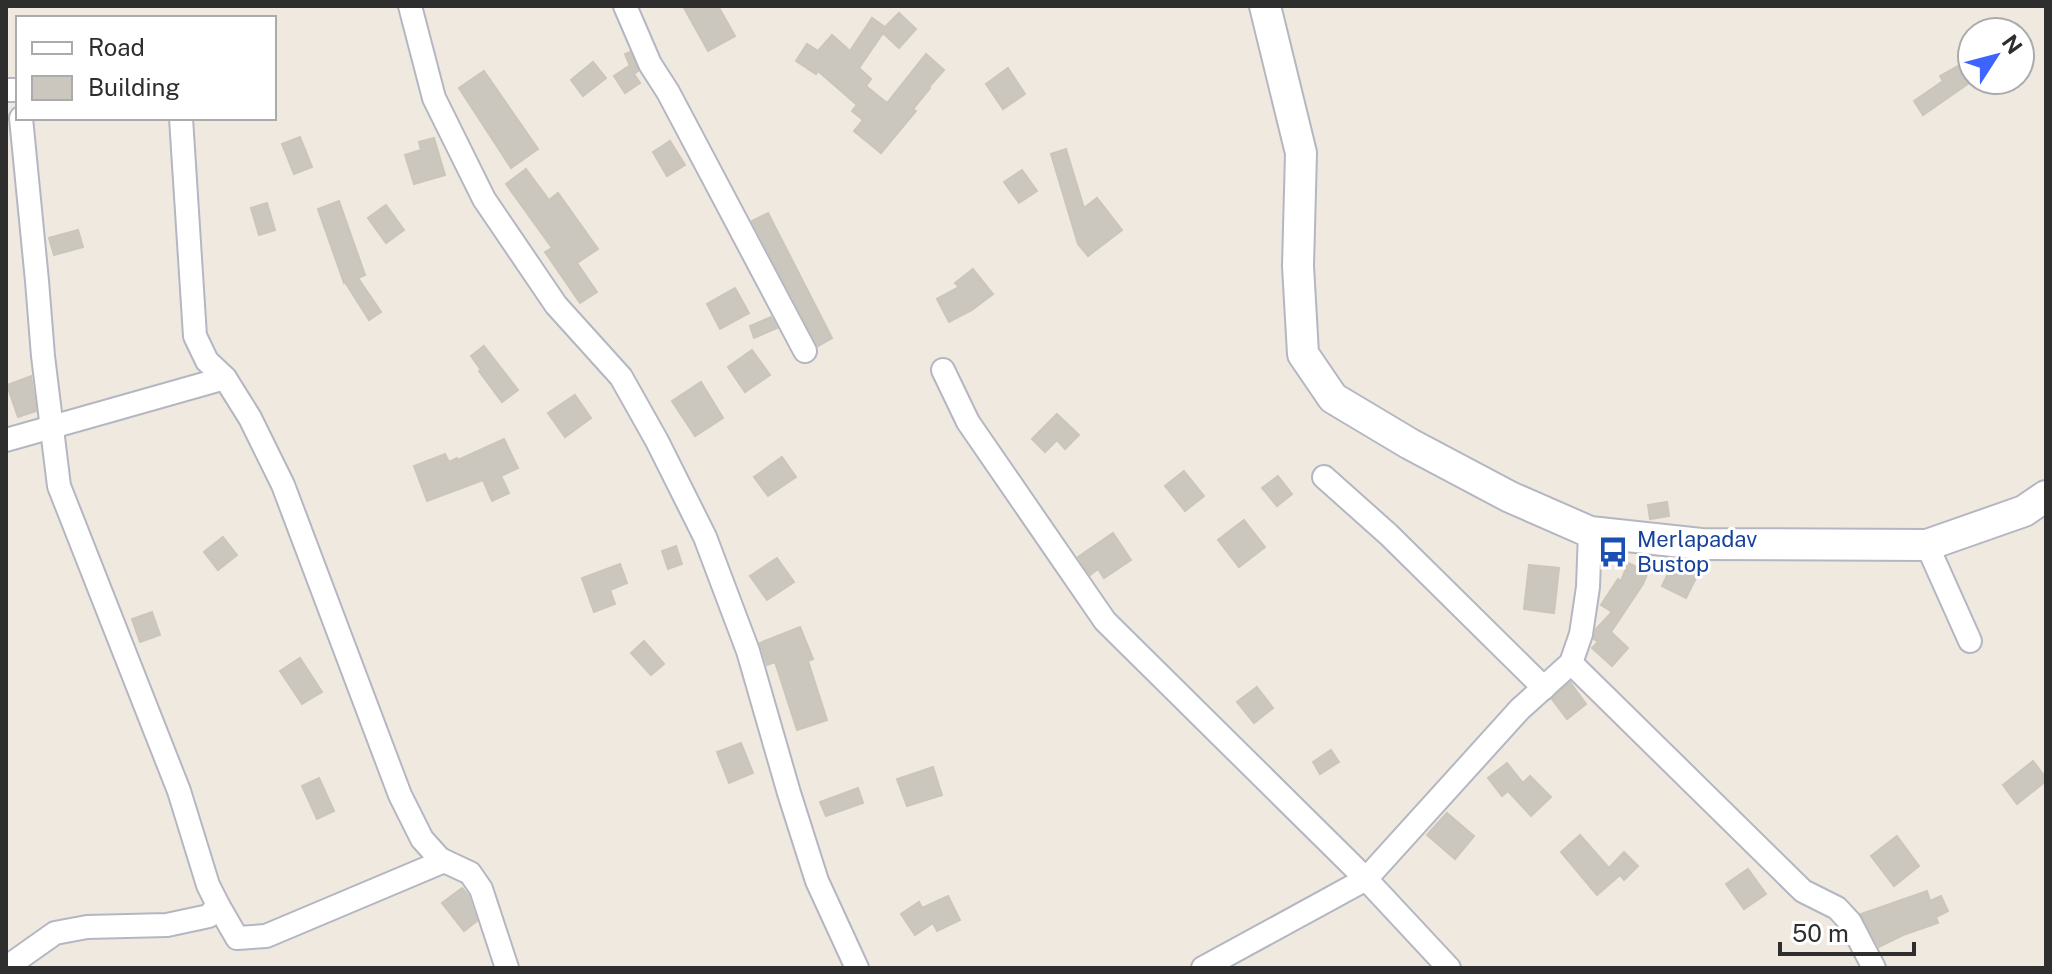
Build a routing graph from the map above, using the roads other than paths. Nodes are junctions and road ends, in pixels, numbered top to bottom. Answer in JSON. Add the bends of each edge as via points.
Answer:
{"nodes":[{"id":1,"x":410,"y":6,"type":"edge"},
{"id":2,"x":625,"y":6,"type":"edge"},
{"id":3,"x":1265,"y":6,"type":"edge"},
{"id":4,"x":21,"y":120,"type":"edge"},
{"id":5,"x":181,"y":120,"type":"edge"},
{"id":6,"x":805,"y":351,"type":"dead end"},
{"id":7,"x":943,"y":370,"type":"dead end"},
{"id":8,"x":225,"y":378,"type":"junction"},
{"id":9,"x":53,"y":427,"type":"junction"},
{"id":10,"x":6,"y":440,"type":"edge"},
{"id":11,"x":1324,"y":477,"type":"dead end"},
{"id":12,"x":2046,"y":496,"type":"edge"},
{"id":13,"x":1590,"y":532,"type":"junction"},
{"id":14,"x":1927,"y":545,"type":"junction"},
{"id":15,"x":1970,"y":641,"type":"dead end"},
{"id":16,"x":1571,"y":663,"type":"junction"},
{"id":17,"x":1544,"y":688,"type":"junction"},
{"id":18,"x":444,"y":861,"type":"junction"},
{"id":19,"x":1366,"y":879,"type":"junction"},
{"id":20,"x":218,"y":905,"type":"junction"},
{"id":21,"x":14,"y":962,"type":"dead end"},
{"id":22,"x":1231,"y":962,"type":"edge"},
{"id":23,"x":507,"y":968,"type":"edge"},
{"id":24,"x":857,"y":968,"type":"edge"},
{"id":25,"x":1203,"y":968,"type":"edge"},
{"id":26,"x":1449,"y":968,"type":"edge"},
{"id":27,"x":1874,"y":968,"type":"edge"}],
"edges":[{"from":1,"to":24,"type":"street","via":[[434,98],[484,199],[556,305],[621,377],[705,537],[748,651],[817,881]]},
{"from":2,"to":6,"type":"street","via":[[650,64]]},
{"from":3,"to":13,"type":"main road","via":[[1301,153],[1298,266],[1303,354],[1333,398],[1510,497]]},
{"from":4,"to":9,"type":"street"},
{"from":5,"to":8,"type":"street","via":[[195,336],[207,361]]},
{"from":7,"to":19,"type":"street","via":[[968,422],[1105,621]]},
{"from":8,"to":9,"type":"street"},
{"from":8,"to":18,"type":"street","via":[[283,485],[400,795],[422,839]]},
{"from":9,"to":10,"type":"street"},
{"from":9,"to":20,"type":"street","via":[[59,486]]},
{"from":11,"to":17,"type":"street"},
{"from":12,"to":14,"type":"main road","via":[[2024,511]]},
{"from":13,"to":14,"type":"main road","via":[[1701,544]]},
{"from":13,"to":16,"type":"street","via":[[1588,587]]},
{"from":14,"to":15,"type":"street"},
{"from":16,"to":17,"type":"street"},
{"from":16,"to":27,"type":"street","via":[[1803,891],[1837,908]]},
{"from":17,"to":19,"type":"street"},
{"from":18,"to":20,"type":"street","via":[[266,936],[237,938]]},
{"from":18,"to":23,"type":"street","via":[[470,873],[481,889]]},
{"from":19,"to":22,"type":"street"},
{"from":19,"to":26,"type":"street"},
{"from":20,"to":21,"type":"street","via":[[209,916],[167,925],[55,933]]},
{"from":22,"to":25,"type":"street"}]}
